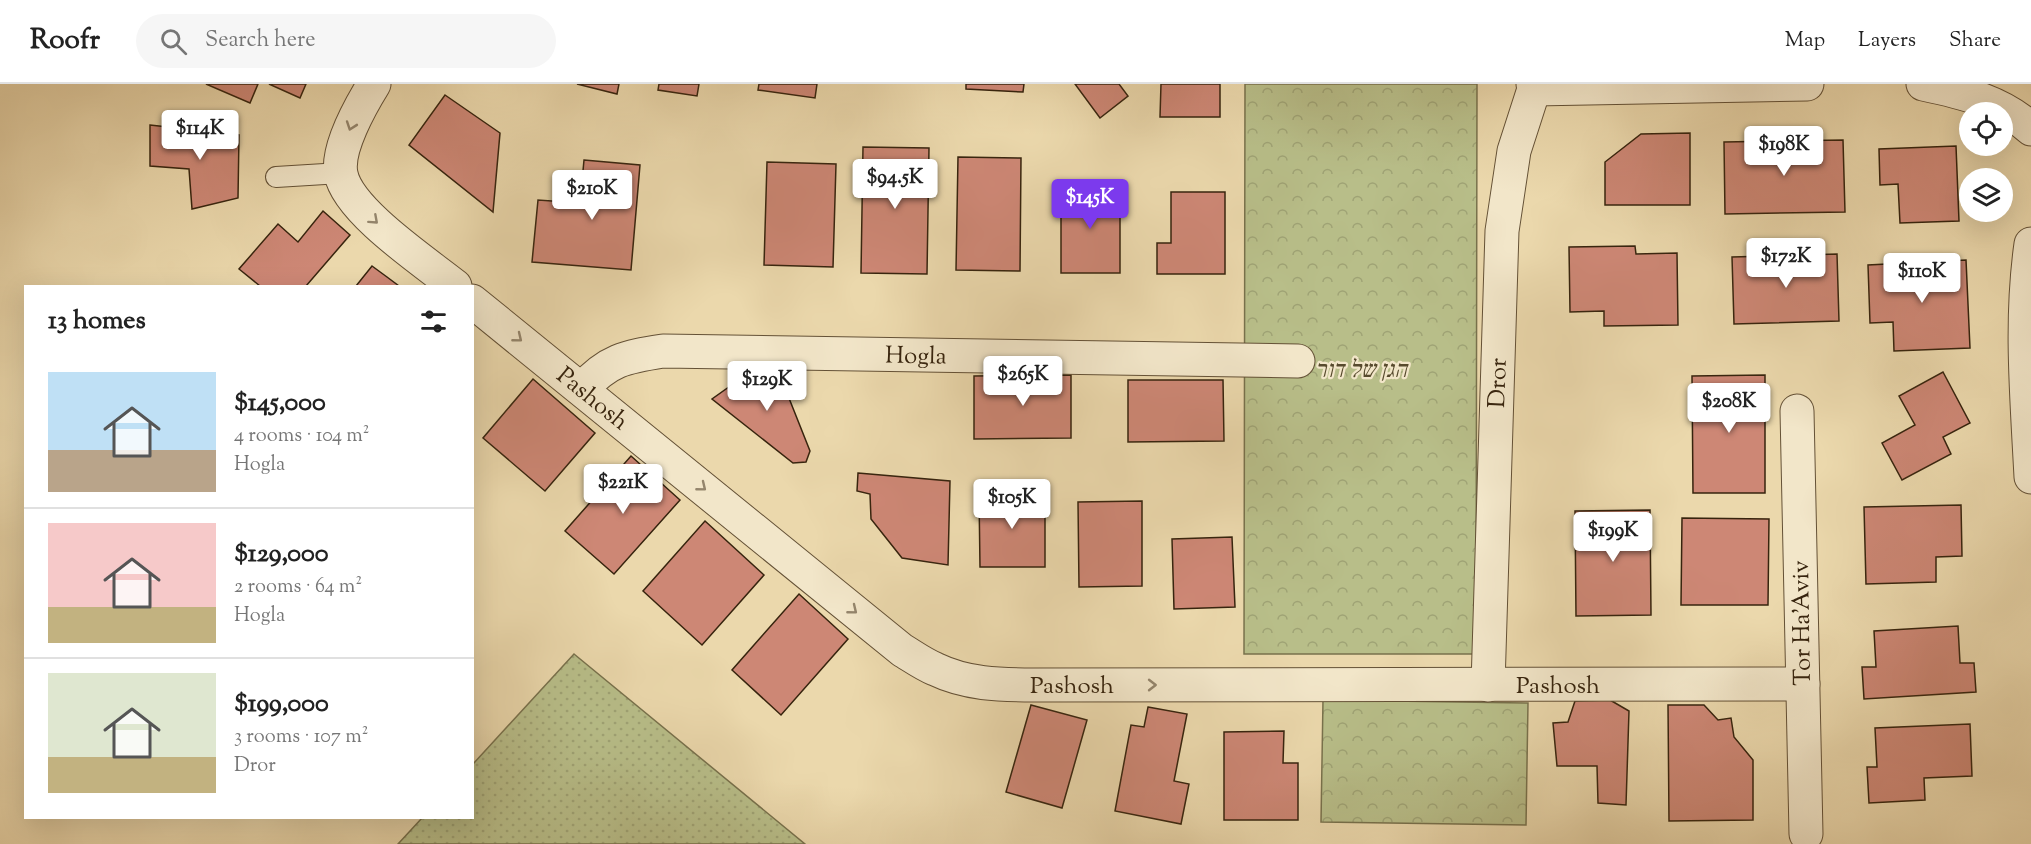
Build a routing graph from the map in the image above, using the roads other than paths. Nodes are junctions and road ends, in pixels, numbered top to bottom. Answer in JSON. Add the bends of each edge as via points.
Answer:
{"nodes":[{"id":1,"x":374,"y":84,"type":"edge"},
{"id":2,"x":1807,"y":84,"type":"edge"},
{"id":3,"x":1923,"y":84,"type":"edge"},
{"id":4,"x":1533,"y":86,"type":"edge"},
{"id":5,"x":2031,"y":129,"type":"edge"},
{"id":6,"x":340,"y":173,"type":"junction"},
{"id":7,"x":276,"y":177,"type":"dead end"},
{"id":8,"x":2031,"y":244,"type":"edge"},
{"id":9,"x":454,"y":285,"type":"edge"},
{"id":10,"x":474,"y":303,"type":"edge"},
{"id":11,"x":1298,"y":361,"type":"dead end"},
{"id":12,"x":582,"y":389,"type":"junction"},
{"id":13,"x":1797,"y":411,"type":"dead end"},
{"id":14,"x":2031,"y":477,"type":"edge"},
{"id":15,"x":1803,"y":684,"type":"junction"},
{"id":16,"x":1488,"y":685,"type":"junction"},
{"id":17,"x":1806,"y":834,"type":"dead end"}],
"edges":[{"from":1,"to":6,"type":"street","one_way":true,"via":[[355,116]]},
{"from":2,"to":4,"type":"street"},
{"from":3,"to":5,"type":"street","via":[[1981,99]]},
{"from":4,"to":16,"type":"street","name":"Dror","via":[[1514,151],[1502,231]]},
{"from":6,"to":7,"type":"lane"},
{"from":6,"to":9,"type":"street","one_way":true,"via":[[360,207]]},
{"from":8,"to":14,"type":"street","via":[[2024,339]]},
{"from":10,"to":12,"type":"street","name":"Pashosh","one_way":true},
{"from":11,"to":12,"type":"street","name":"Hogla","via":[[663,351],[628,356],[605,367]]},
{"from":12,"to":16,"type":"street","name":"Pashosh","one_way":true,"via":[[902,650],[934,669],[965,680],[998,685]]},
{"from":13,"to":15,"type":"street","name":"Tor Ha'Aviv"},
{"from":15,"to":16,"type":"street","name":"Pashosh"},
{"from":15,"to":17,"type":"street","name":"Tor Ha'Aviv"}]}
